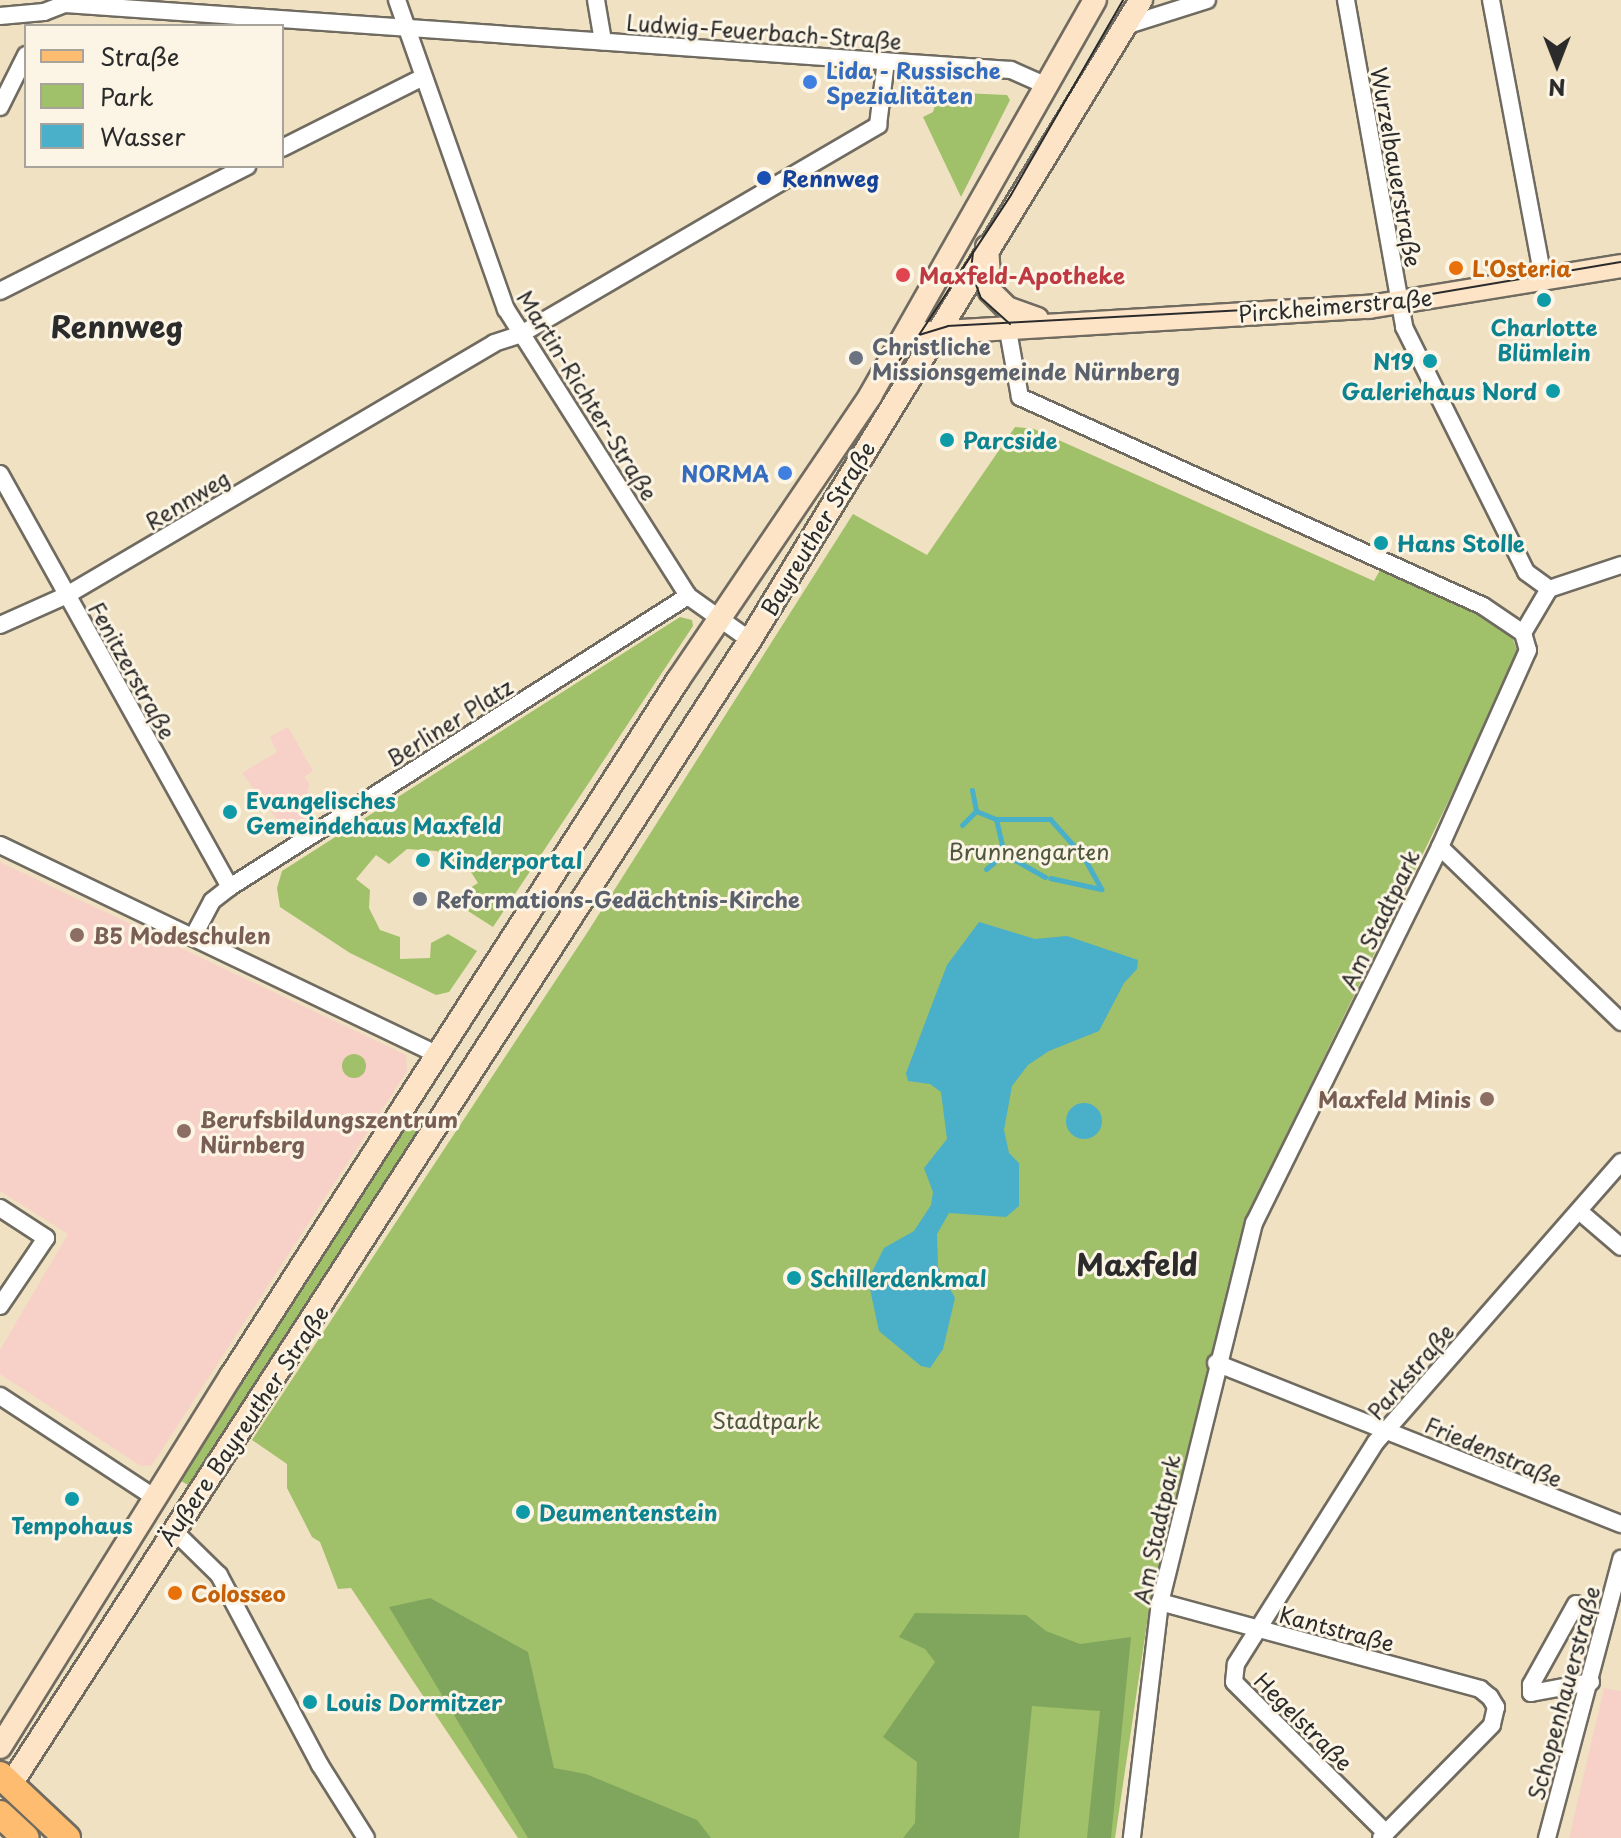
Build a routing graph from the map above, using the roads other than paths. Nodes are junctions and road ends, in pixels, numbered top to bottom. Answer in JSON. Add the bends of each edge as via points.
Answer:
{"nodes":[{"id":1,"x":397,"y":0,"type":"edge"},
{"id":2,"x":596,"y":0,"type":"edge"},
{"id":3,"x":1095,"y":0,"type":"edge"},
{"id":4,"x":1141,"y":0,"type":"edge"},
{"id":5,"x":1207,"y":0,"type":"edge"},
{"id":6,"x":1346,"y":0,"type":"edge"},
{"id":7,"x":1491,"y":0,"type":"edge"},
{"id":8,"x":43,"y":13,"type":"edge"},
{"id":9,"x":0,"y":16,"type":"edge"},
{"id":10,"x":1125,"y":26,"type":"junction"},
{"id":11,"x":403,"y":27,"type":"junction"},
{"id":12,"x":603,"y":41,"type":"junction"},
{"id":13,"x":24,"y":59,"type":"edge"},
{"id":14,"x":886,"y":61,"type":"junction"},
{"id":15,"x":423,"y":84,"type":"junction"},
{"id":16,"x":1045,"y":85,"type":"junction"},
{"id":17,"x":0,"y":107,"type":"edge"},
{"id":18,"x":284,"y":147,"type":"edge"},
{"id":19,"x":243,"y":168,"type":"edge"},
{"id":20,"x":987,"y":245,"type":"junction"},
{"id":21,"x":1621,"y":266,"type":"edge"},
{"id":22,"x":1543,"y":279,"type":"junction"},
{"id":23,"x":0,"y":291,"type":"edge"},
{"id":24,"x":924,"y":300,"type":"junction"},
{"id":25,"x":1397,"y":304,"type":"junction"},
{"id":26,"x":1046,"y":322,"type":"junction"},
{"id":27,"x":1007,"y":325,"type":"junction"},
{"id":28,"x":936,"y":330,"type":"junction"},
{"id":29,"x":521,"y":334,"type":"junction"},
{"id":30,"x":899,"y":344,"type":"junction"},
{"id":31,"x":0,"y":474,"type":"edge"},
{"id":32,"x":1621,"y":565,"type":"edge"},
{"id":33,"x":1549,"y":589,"type":"junction"},
{"id":34,"x":67,"y":595,"type":"junction"},
{"id":35,"x":688,"y":596,"type":"junction"},
{"id":36,"x":717,"y":621,"type":"junction"},
{"id":37,"x":0,"y":625,"type":"edge"},
{"id":38,"x":1523,"y":633,"type":"junction"},
{"id":39,"x":750,"y":640,"type":"junction"},
{"id":40,"x":0,"y":845,"type":"edge"},
{"id":41,"x":1440,"y":847,"type":"junction"},
{"id":42,"x":230,"y":887,"type":"junction"},
{"id":43,"x":194,"y":935,"type":"junction"},
{"id":44,"x":1621,"y":1022,"type":"edge"},
{"id":45,"x":456,"y":1026,"type":"joint"},
{"id":46,"x":486,"y":1051,"type":"joint"},
{"id":47,"x":438,"y":1055,"type":"junction"},
{"id":48,"x":473,"y":1072,"type":"junction"},
{"id":49,"x":1621,"y":1162,"type":"edge"},
{"id":50,"x":0,"y":1208,"type":"edge"},
{"id":51,"x":1579,"y":1211,"type":"junction"},
{"id":52,"x":1621,"y":1247,"type":"edge"},
{"id":53,"x":0,"y":1306,"type":"edge"},
{"id":54,"x":1216,"y":1363,"type":"junction"},
{"id":55,"x":0,"y":1396,"type":"edge"},
{"id":56,"x":1387,"y":1431,"type":"junction"},
{"id":57,"x":157,"y":1499,"type":"junction"},
{"id":58,"x":1621,"y":1524,"type":"edge"},
{"id":59,"x":173,"y":1530,"type":"junction"},
{"id":60,"x":1621,"y":1559,"type":"edge"},
{"id":61,"x":1160,"y":1602,"type":"junction"},
{"id":62,"x":1576,"y":1604,"type":"dead end"},
{"id":63,"x":1258,"y":1630,"type":"junction"},
{"id":64,"x":1591,"y":1682,"type":"junction"},
{"id":65,"x":0,"y":1747,"type":"edge"},
{"id":66,"x":4,"y":1786,"type":"edge"},
{"id":67,"x":0,"y":1814,"type":"edge"},
{"id":68,"x":1384,"y":1835,"type":"edge"},
{"id":69,"x":26,"y":1838,"type":"edge"},
{"id":70,"x":67,"y":1838,"type":"edge"},
{"id":71,"x":366,"y":1838,"type":"edge"},
{"id":72,"x":1132,"y":1838,"type":"edge"},
{"id":73,"x":1547,"y":1838,"type":"edge"}],
"edges":[{"from":1,"to":11,"type":"street","name":"Martin-Richter-Straße"},
{"from":2,"to":12,"type":"street"},
{"from":3,"to":16,"type":"main road","name":"Bayreuther Straße"},
{"from":4,"to":10,"type":"main road","name":"Bayreuther Straße"},
{"from":5,"to":10,"type":"street"},
{"from":6,"to":25,"type":"street","name":"Wurzelbauerstraße"},
{"from":7,"to":22,"type":"street"},
{"from":8,"to":9,"type":"street","name":"Ludwig-Feuerbach-Straße"},
{"from":8,"to":11,"type":"street","name":"Ludwig-Feuerbach-Straße","via":[[65,4]]},
{"from":10,"to":20,"type":"main road","name":"Bayreuther Straße"},
{"from":11,"to":12,"type":"street","name":"Ludwig-Feuerbach-Straße"},
{"from":11,"to":15,"type":"street","name":"Martin-Richter-Straße"},
{"from":12,"to":14,"type":"street","name":"Ludwig-Feuerbach-Straße"},
{"from":13,"to":17,"type":"street"},
{"from":14,"to":16,"type":"street","name":"Ludwig-Feuerbach-Straße","via":[[1011,70]]},
{"from":14,"to":29,"type":"street","name":"Rennweg","via":[[878,125]]},
{"from":15,"to":18,"type":"street"},
{"from":15,"to":29,"type":"street","name":"Martin-Richter-Straße","via":[[506,309]]},
{"from":16,"to":24,"type":"main road","name":"Bayreuther Straße"},
{"from":19,"to":23,"type":"street"},
{"from":20,"to":26,"type":"main road","name":"Pirckheimerstraße","via":[[987,284],[995,298]]},
{"from":20,"to":28,"type":"main road","name":"Bayreuther Straße"},
{"from":21,"to":22,"type":"main road","name":"Pirckheimerstraße"},
{"from":22,"to":25,"type":"main road","name":"Pirckheimerstraße"},
{"from":24,"to":28,"type":"main road","via":[[925,318]]},
{"from":24,"to":30,"type":"main road","name":"Bayreuther Straße"},
{"from":25,"to":26,"type":"main road","name":"Pirckheimerstraße"},
{"from":25,"to":33,"type":"street","name":"Wurzelbauerstraße","via":[[1407,337],[1526,572]]},
{"from":26,"to":27,"type":"main road","name":"Pirckheimerstraße"},
{"from":27,"to":28,"type":"main road","name":"Pirckheimerstraße"},
{"from":27,"to":38,"type":"street","via":[[1020,397],[1483,606]]},
{"from":28,"to":30,"type":"main road","name":"Pirckheimerstraße"},
{"from":28,"to":39,"type":"main road","name":"Bayreuther Straße"},
{"from":29,"to":34,"type":"street","name":"Rennweg","via":[[494,343]]},
{"from":29,"to":35,"type":"street","name":"Martin-Richter-Straße"},
{"from":30,"to":36,"type":"main road","name":"Bayreuther Straße","via":[[813,486]]},
{"from":31,"to":34,"type":"street","name":"Fenitzerstraße"},
{"from":32,"to":33,"type":"street"},
{"from":33,"to":38,"type":"street"},
{"from":34,"to":37,"type":"street","name":"Rennweg"},
{"from":34,"to":42,"type":"street","name":"Fenitzerstraße"},
{"from":35,"to":36,"type":"street","name":"Martin-Richter-Straße"},
{"from":35,"to":42,"type":"street","name":"Berliner Platz"},
{"from":36,"to":39,"type":"street","name":"Martin-Richter-Straße"},
{"from":36,"to":45,"type":"main road","name":"Bayreuther Straße"},
{"from":38,"to":41,"type":"street","name":"Am Stadtpark","via":[[1527,660]]},
{"from":39,"to":46,"type":"main road","name":"Bayreuther Straße"},
{"from":40,"to":43,"type":"street"},
{"from":41,"to":44,"type":"street"},
{"from":41,"to":54,"type":"street","name":"Am Stadtpark","via":[[1264,1201]]},
{"from":42,"to":43,"type":"street","name":"Berliner Platz","via":[[212,901]]},
{"from":43,"to":47,"type":"street"},
{"from":45,"to":47,"type":"main road","name":"Äußere Bayreuther Straße"},
{"from":46,"to":48,"type":"main road","name":"Äußere Bayreuther Straße"},
{"from":47,"to":48,"type":"main road"},
{"from":47,"to":57,"type":"main road","name":"Äußere Bayreuther Straße"},
{"from":48,"to":59,"type":"main road","name":"Äußere Bayreuther Straße"},
{"from":49,"to":51,"type":"street","name":"Parkstraße"},
{"from":50,"to":53,"type":"street","via":[[46,1238]]},
{"from":51,"to":52,"type":"street"},
{"from":51,"to":56,"type":"street","name":"Parkstraße"},
{"from":54,"to":56,"type":"street","name":"Friedenstraße"},
{"from":54,"to":61,"type":"street","name":"Am Stadtpark"},
{"from":55,"to":57,"type":"street"},
{"from":56,"to":58,"type":"street","name":"Friedenstraße"},
{"from":56,"to":63,"type":"street","name":"Parkstraße"},
{"from":57,"to":65,"type":"main road","name":"Äußere Bayreuther Straße"},
{"from":59,"to":66,"type":"main road","name":"Äußere Bayreuther Straße"},
{"from":59,"to":71,"type":"street","via":[[219,1575],[320,1765]]},
{"from":60,"to":64,"type":"street","name":"Schopenhauerstraße"},
{"from":61,"to":63,"type":"street","name":"Kantstraße"},
{"from":61,"to":72,"type":"street","name":"Am Stadtpark"},
{"from":62,"to":64,"type":"street","name":"Schopenhauerstraße","via":[[1531,1693]]},
{"from":63,"to":68,"type":"street","name":"Hegelstraße","via":[[1236,1664],[1234,1682]]},
{"from":63,"to":68,"type":"street","name":"Kantstraße","via":[[1480,1689],[1496,1707],[1492,1725]]},
{"from":64,"to":73,"type":"street","name":"Schopenhauerstraße"},
{"from":66,"to":70,"type":"main road"},
{"from":67,"to":69,"type":"main road"}]}
